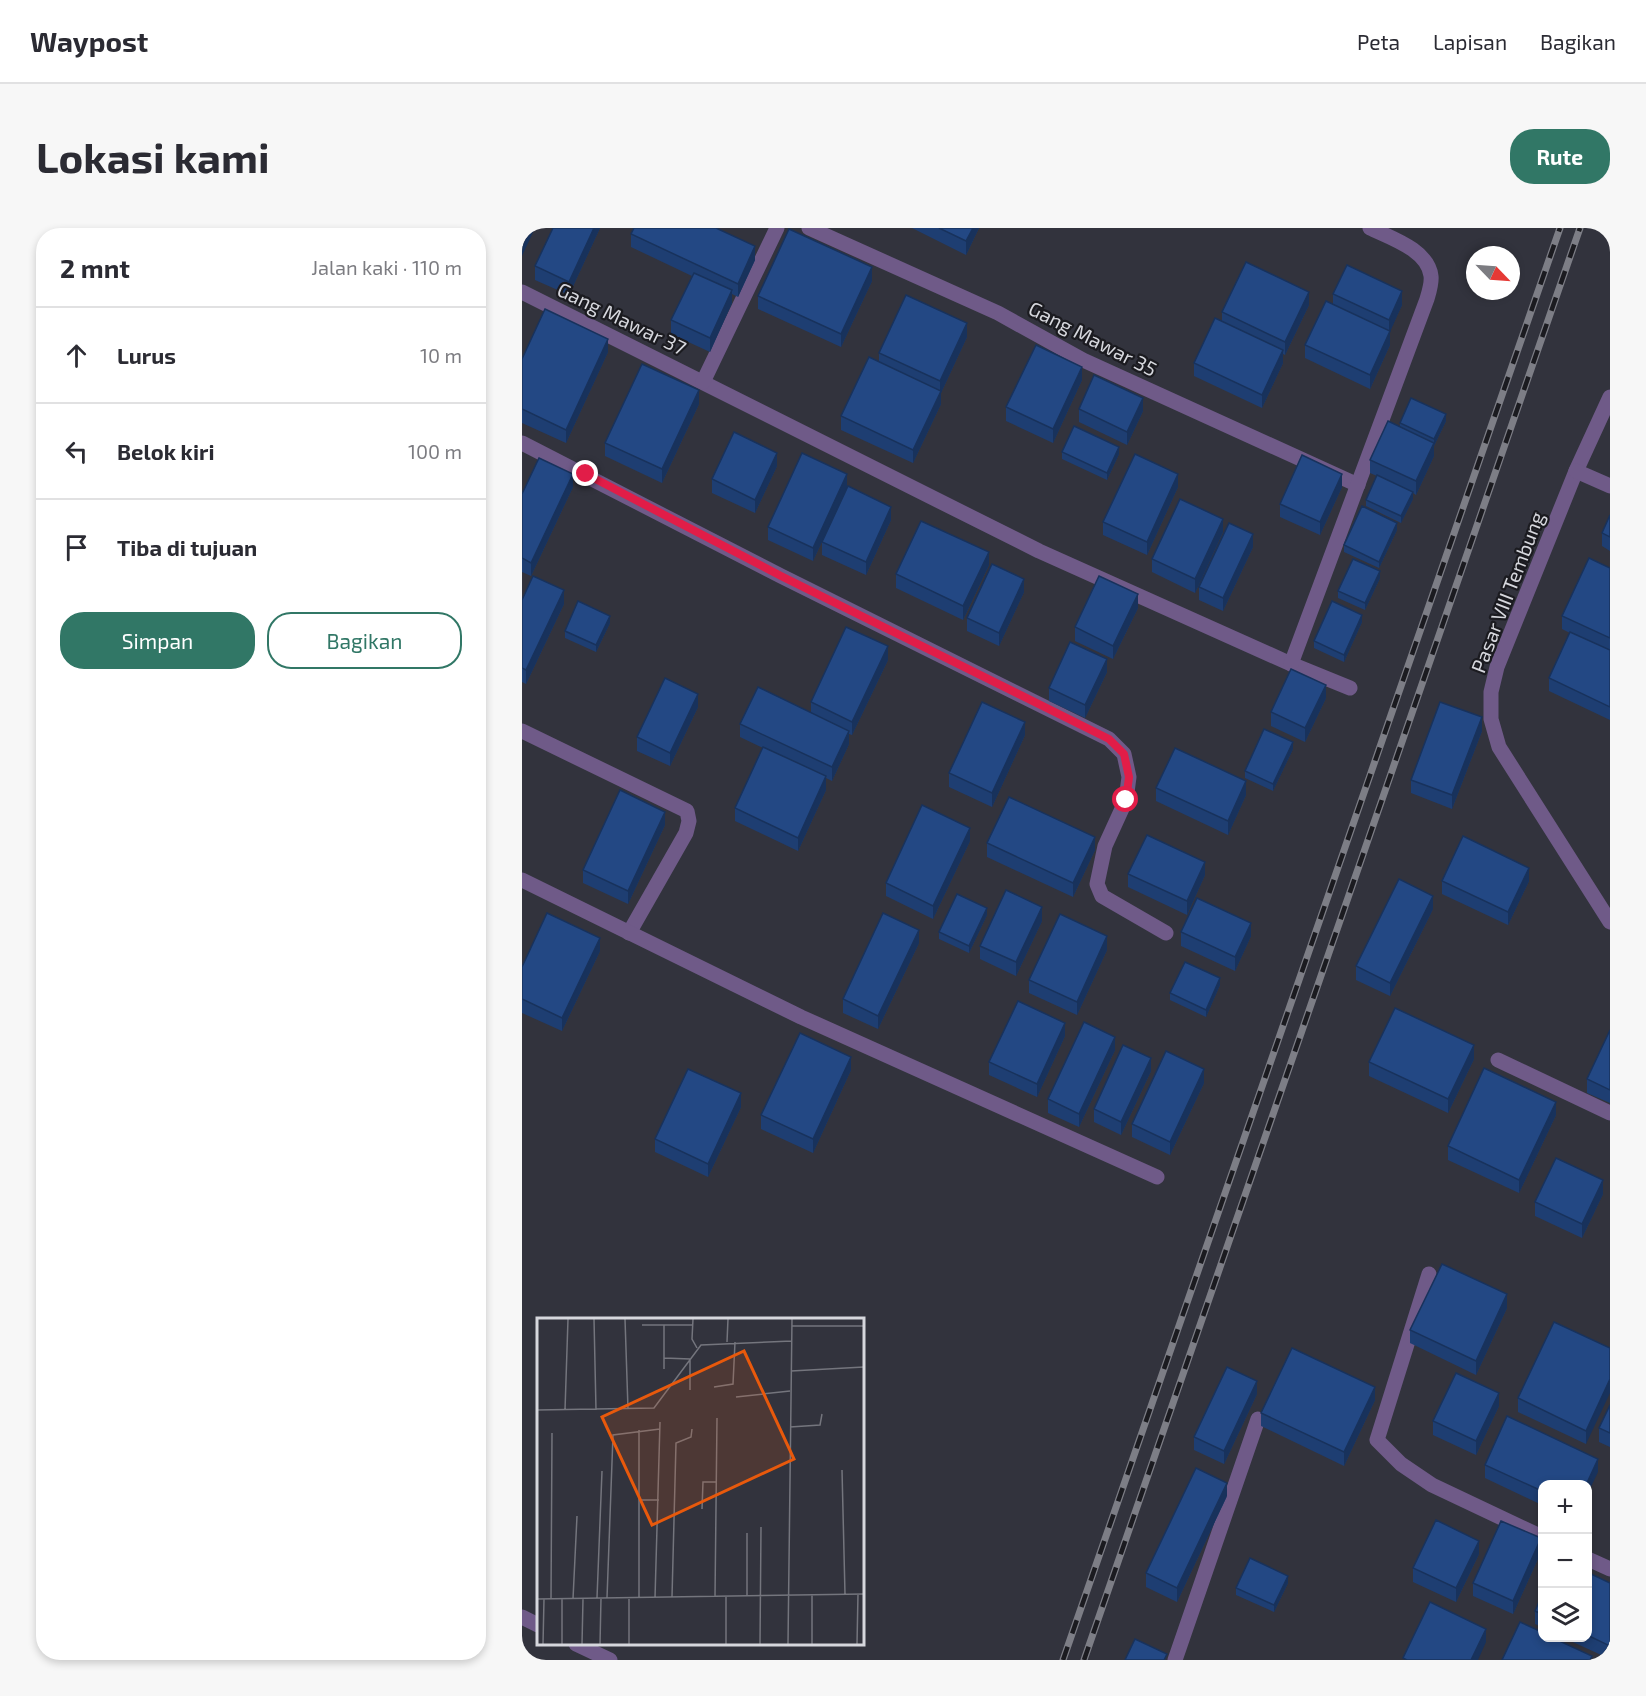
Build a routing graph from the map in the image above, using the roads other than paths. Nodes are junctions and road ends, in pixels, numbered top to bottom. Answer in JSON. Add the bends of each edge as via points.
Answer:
{"nodes":[{"id":1,"x":777,"y":228,"type":"edge"},
{"id":2,"x":809,"y":228,"type":"edge"},
{"id":3,"x":1370,"y":228,"type":"edge"},
{"id":4,"x":522,"y":292,"type":"edge"},
{"id":5,"x":703,"y":382,"type":"junction"},
{"id":6,"x":1610,"y":397,"type":"edge"},
{"id":7,"x":522,"y":442,"type":"edge"},
{"id":8,"x":1576,"y":471,"type":"junction"},
{"id":9,"x":1358,"y":485,"type":"junction"},
{"id":10,"x":1610,"y":486,"type":"edge"},
{"id":11,"x":1291,"y":663,"type":"junction"},
{"id":12,"x":1350,"y":688,"type":"dead end"},
{"id":13,"x":522,"y":731,"type":"edge"},
{"id":14,"x":522,"y":880,"type":"edge"},
{"id":15,"x":1610,"y":922,"type":"edge"},
{"id":16,"x":629,"y":933,"type":"junction"},
{"id":17,"x":1166,"y":933,"type":"dead end"},
{"id":18,"x":1498,"y":1060,"type":"dead end"},
{"id":19,"x":1610,"y":1113,"type":"edge"},
{"id":20,"x":1157,"y":1177,"type":"dead end"},
{"id":21,"x":1429,"y":1274,"type":"dead end"},
{"id":22,"x":1258,"y":1419,"type":"dead end"},
{"id":23,"x":1538,"y":1535,"type":"edge"},
{"id":24,"x":1592,"y":1560,"type":"edge"},
{"id":25,"x":1610,"y":1569,"type":"edge"},
{"id":26,"x":522,"y":1617,"type":"edge"},
{"id":27,"x":537,"y":1624,"type":"edge"},
{"id":28,"x":578,"y":1645,"type":"edge"},
{"id":29,"x":610,"y":1660,"type":"edge"},
{"id":30,"x":1175,"y":1660,"type":"edge"}],
"edges":[{"from":1,"to":5,"type":"street"},
{"from":2,"to":9,"type":"street","name":"Gang Mawar 35","via":[[998,313],[1083,360]]},
{"from":3,"to":9,"type":"street","via":[[1417,252],[1426,261],[1432,278]]},
{"from":4,"to":5,"type":"street","name":"Gang Mawar 37"},
{"from":5,"to":11,"type":"street","name":"Gang Mawar 37","via":[[1039,551]]},
{"from":6,"to":8,"type":"street","name":"Pasar VIII Tembung"},
{"from":7,"to":17,"type":"street","via":[[1109,739],[1124,754],[1129,777],[1126,800],[1106,846],[1097,884],[1102,896]]},
{"from":8,"to":10,"type":"street"},
{"from":8,"to":15,"type":"street","name":"Pasar VIII Tembung","via":[[1497,667],[1491,692],[1491,719],[1499,747]]},
{"from":9,"to":11,"type":"street"},
{"from":11,"to":12,"type":"street","name":"Gang Mawar 37"},
{"from":13,"to":16,"type":"street","via":[[687,811],[686,833]]},
{"from":14,"to":16,"type":"street"},
{"from":16,"to":20,"type":"street","via":[[801,1017]]},
{"from":18,"to":19,"type":"street"},
{"from":21,"to":23,"type":"street","via":[[1377,1440],[1401,1464],[1432,1485]]},
{"from":22,"to":30,"type":"street"},
{"from":24,"to":25,"type":"street"},
{"from":26,"to":27,"type":"street"},
{"from":28,"to":29,"type":"street"}]}
